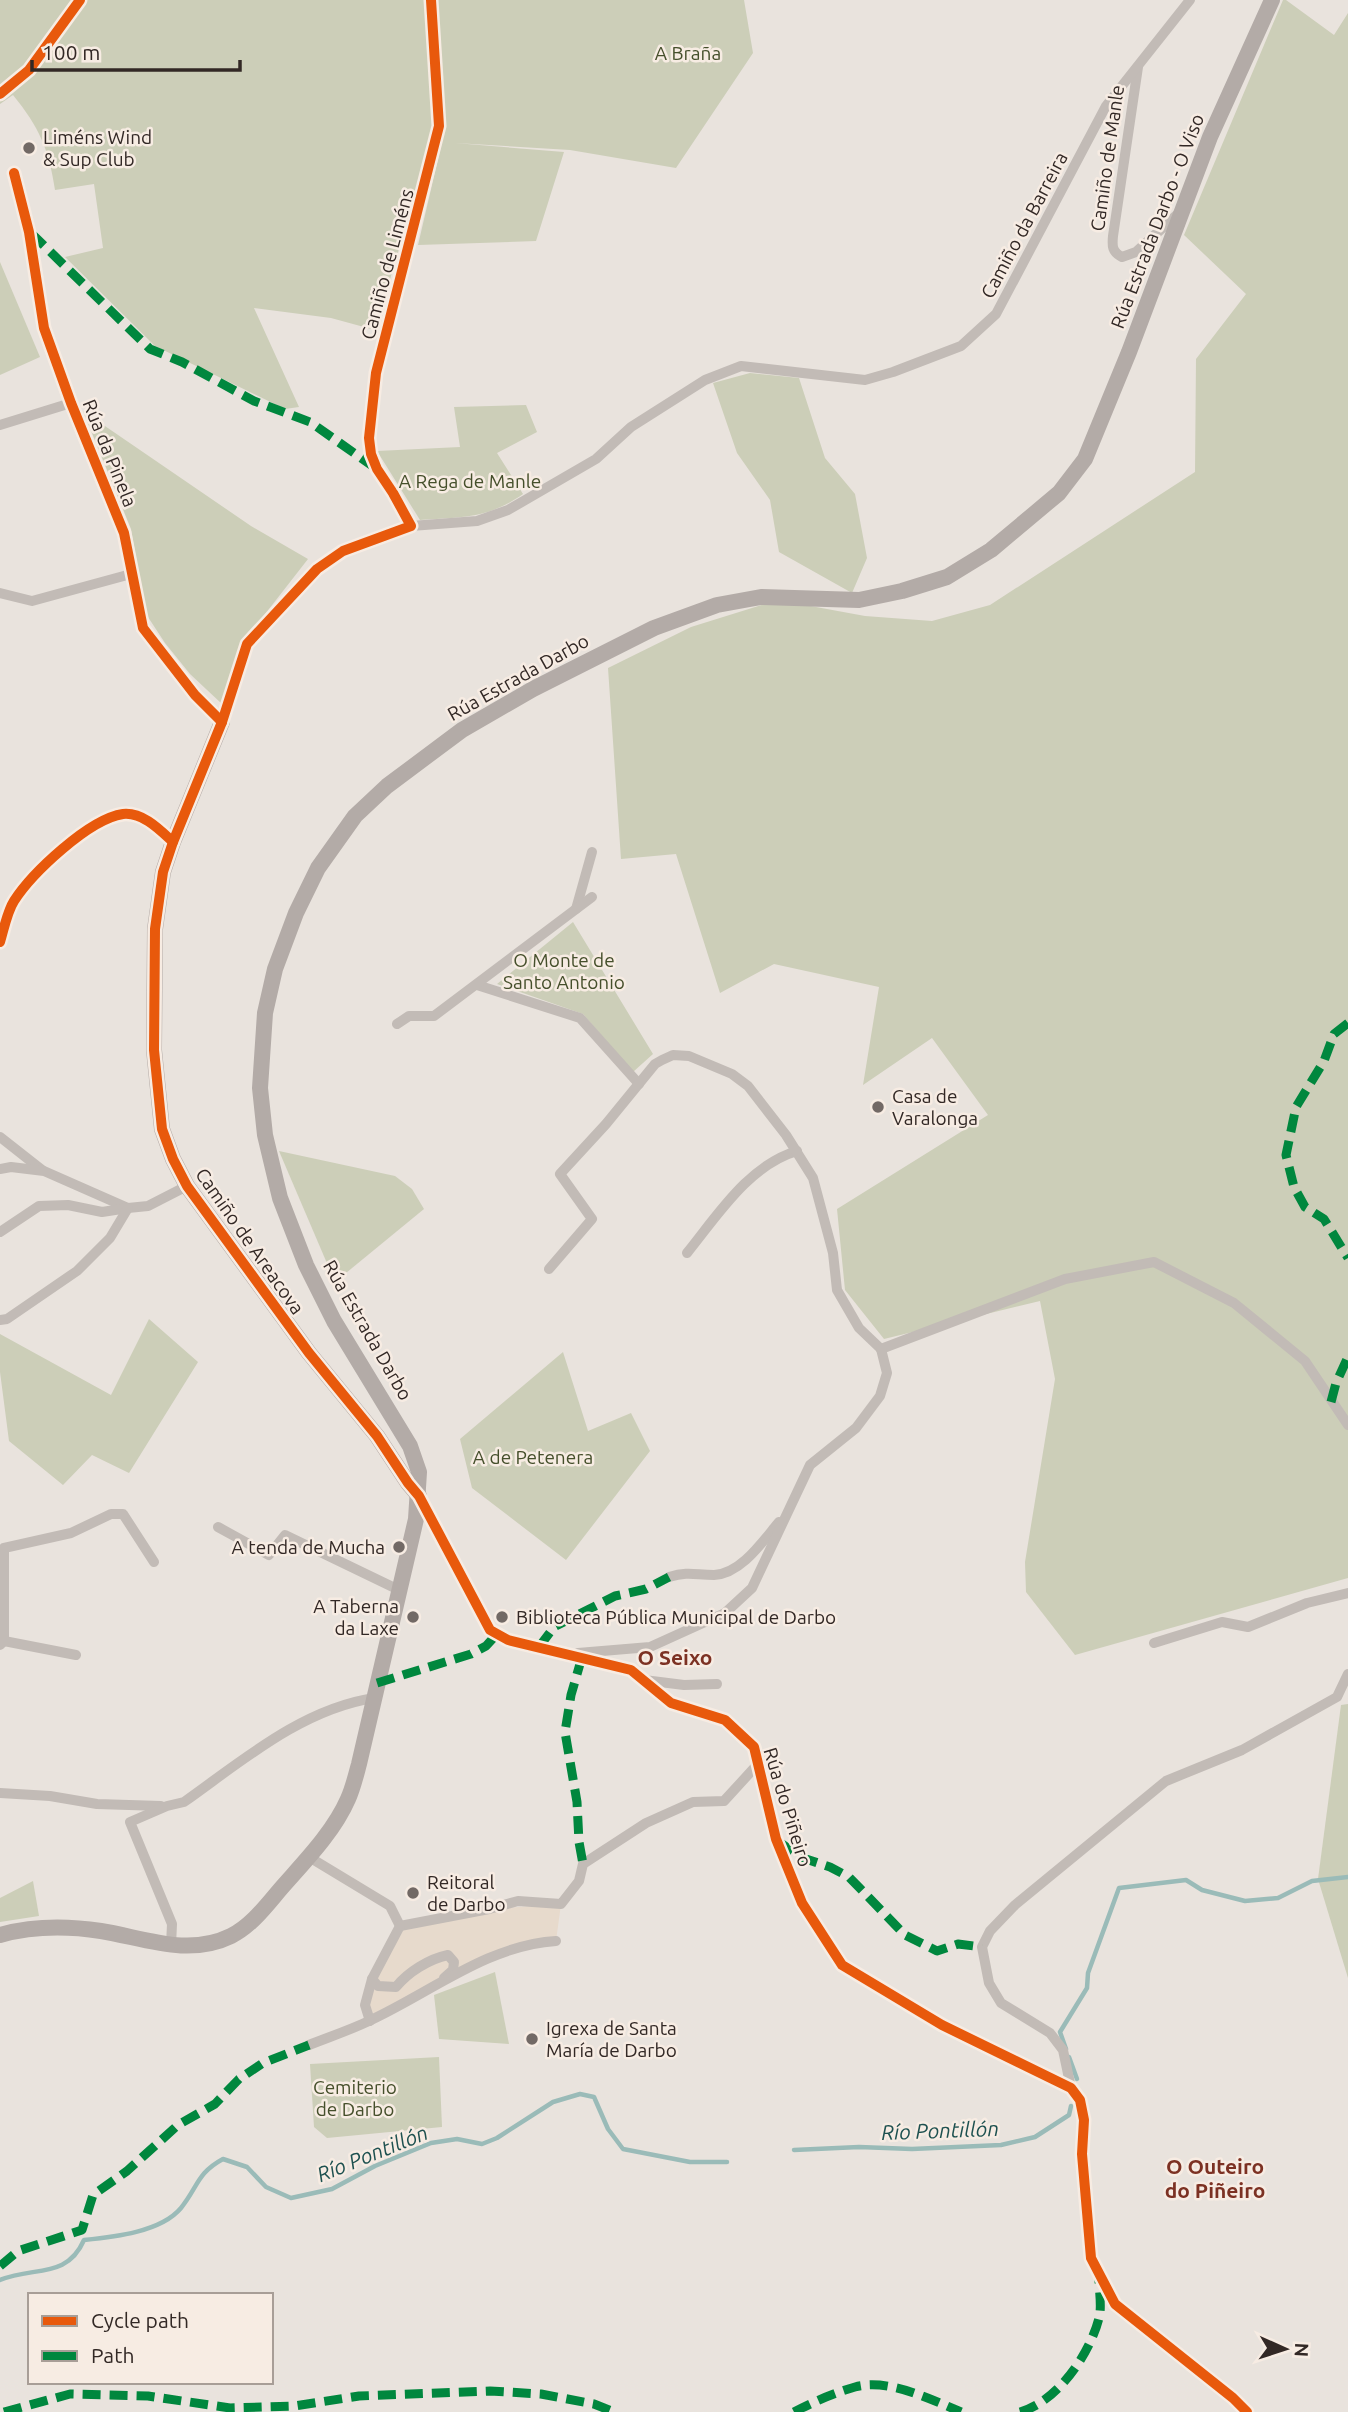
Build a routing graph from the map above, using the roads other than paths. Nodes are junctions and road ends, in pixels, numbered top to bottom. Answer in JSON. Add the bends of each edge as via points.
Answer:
{"nodes":[{"id":1,"x":431,"y":0,"type":"edge"},
{"id":2,"x":1190,"y":0,"type":"edge"},
{"id":3,"x":1272,"y":0,"type":"edge"},
{"id":4,"x":1139,"y":65,"type":"junction"},
{"id":5,"x":14,"y":173,"type":"dead end"},
{"id":6,"x":1182,"y":211,"type":"junction"},
{"id":7,"x":71,"y":403,"type":"junction"},
{"id":8,"x":0,"y":425,"type":"edge"},
{"id":9,"x":1085,"y":459,"type":"joint"},
{"id":10,"x":411,"y":526,"type":"junction"},
{"id":11,"x":131,"y":574,"type":"junction"},
{"id":12,"x":0,"y":593,"type":"edge"},
{"id":13,"x":222,"y":722,"type":"junction"},
{"id":14,"x":173,"y":842,"type":"junction"},
{"id":15,"x":592,"y":852,"type":"dead end"},
{"id":16,"x":592,"y":897,"type":"dead end"},
{"id":17,"x":576,"y":909,"type":"junction"},
{"id":18,"x":0,"y":942,"type":"edge"},
{"id":19,"x":477,"y":985,"type":"junction"},
{"id":20,"x":397,"y":1024,"type":"dead end"},
{"id":21,"x":639,"y":1084,"type":"junction"},
{"id":22,"x":0,"y":1137,"type":"edge"},
{"id":23,"x":797,"y":1151,"type":"junction"},
{"id":24,"x":0,"y":1168,"type":"edge"},
{"id":25,"x":44,"y":1171,"type":"junction"},
{"id":26,"x":187,"y":1186,"type":"junction"},
{"id":27,"x":128,"y":1208,"type":"junction"},
{"id":28,"x":0,"y":1232,"type":"edge"},
{"id":29,"x":687,"y":1253,"type":"dead end"},
{"id":30,"x":549,"y":1269,"type":"dead end"},
{"id":31,"x":0,"y":1320,"type":"edge"},
{"id":32,"x":881,"y":1349,"type":"junction"},
{"id":33,"x":1348,"y":1425,"type":"edge"},
{"id":34,"x":419,"y":1496,"type":"junction"},
{"id":35,"x":787,"y":1512,"type":"junction"},
{"id":36,"x":416,"y":1518,"type":"junction"},
{"id":37,"x":218,"y":1527,"type":"dead end"},
{"id":38,"x":439,"y":1531,"type":"junction"},
{"id":39,"x":2,"y":1548,"type":"edge"},
{"id":40,"x":154,"y":1562,"type":"dead end"},
{"id":41,"x":669,"y":1577,"type":"dead end"},
{"id":42,"x":399,"y":1590,"type":"junction"},
{"id":43,"x":1348,"y":1592,"type":"edge"},
{"id":44,"x":2,"y":1643,"type":"edge"},
{"id":45,"x":1154,"y":1643,"type":"dead end"},
{"id":46,"x":568,"y":1654,"type":"junction"},
{"id":47,"x":75,"y":1655,"type":"dead end"},
{"id":48,"x":1348,"y":1674,"type":"edge"},
{"id":49,"x":644,"y":1680,"type":"junction"},
{"id":50,"x":717,"y":1684,"type":"dead end"},
{"id":51,"x":374,"y":1698,"type":"junction"},
{"id":52,"x":757,"y":1765,"type":"junction"},
{"id":53,"x":0,"y":1793,"type":"edge"},
{"id":54,"x":167,"y":1806,"type":"junction"},
{"id":55,"x":309,"y":1857,"type":"junction"},
{"id":56,"x":400,"y":1926,"type":"junction"},
{"id":57,"x":0,"y":1935,"type":"edge"},
{"id":58,"x":556,"y":1941,"type":"dead end"},
{"id":59,"x":171,"y":1945,"type":"junction"},
{"id":60,"x":372,"y":1979,"type":"junction"},
{"id":61,"x":429,"y":1990,"type":"junction"},
{"id":62,"x":370,"y":2021,"type":"junction"},
{"id":63,"x":309,"y":2045,"type":"dead end"},
{"id":64,"x":1070,"y":2088,"type":"junction"},
{"id":65,"x":1247,"y":2412,"type":"edge"}],
"edges":[{"from":1,"to":10,"type":"street","name":"Camiño de Liméns","via":[[439,126],[376,373],[369,438],[377,469]]},
{"from":2,"to":4,"type":"street","name":"Camiño da Barreira"},
{"from":3,"to":6,"type":"main road","name":"Rúa Estrada Darbo - O Viso","via":[[1209,137]]},
{"from":4,"to":6,"type":"street","name":"Camiño de Manle","via":[[1113,236],[1116,254],[1122,257],[1136,252]]},
{"from":4,"to":10,"type":"street","name":"Camiño da Barreira","via":[[1106,106],[996,314],[961,346],[865,380],[741,366],[705,380],[631,428],[596,459],[508,510],[477,521]]},
{"from":5,"to":7,"type":"street","name":"Rúa da Pinela","via":[[29,232],[44,328]]},
{"from":6,"to":9,"type":"main road","name":"Rúa Estrada Darbo - O Viso"},
{"from":7,"to":8,"type":"street"},
{"from":7,"to":11,"type":"street","name":"Rúa da Pinela","via":[[124,533]]},
{"from":9,"to":34,"type":"main road","name":"Rúa Estrada Darbo","via":[[1059,493],[991,550],[947,577],[859,600],[761,597],[717,605],[654,628],[533,690],[462,730],[387,786],[355,816],[318,868],[279,958],[265,1013],[260,1088],[265,1135],[280,1198],[306,1265],[334,1321],[410,1446],[419,1472]]},
{"from":10,"to":13,"type":"street","name":"Camiño de Areacova","via":[[343,551],[294,592],[247,644]]},
{"from":11,"to":12,"type":"street","via":[[32,601]]},
{"from":11,"to":13,"type":"street","name":"Rúa da Pinela","via":[[143,628]]},
{"from":13,"to":14,"type":"main road","name":"Camiño de Areacova"},
{"from":14,"to":18,"type":"street","via":[[151,821],[124,814],[91,826],[48,862],[13,902]]},
{"from":14,"to":26,"type":"main road","name":"Camiño de Areacova","via":[[163,872],[155,929],[154,1050],[162,1129]]},
{"from":15,"to":17,"type":"street"},
{"from":16,"to":17,"type":"street"},
{"from":17,"to":19,"type":"street"},
{"from":19,"to":20,"type":"street","via":[[434,1016],[409,1016]]},
{"from":19,"to":21,"type":"street","via":[[580,1018]]},
{"from":21,"to":23,"type":"street","via":[[655,1064],[673,1055],[705,1062],[748,1086]]},
{"from":21,"to":30,"type":"street","via":[[560,1174],[592,1219]]},
{"from":22,"to":25,"type":"street"},
{"from":23,"to":29,"type":"street","via":[[742,1186]]},
{"from":23,"to":32,"type":"street","via":[[813,1178],[833,1253],[837,1290],[859,1328]]},
{"from":24,"to":25,"type":"street"},
{"from":25,"to":27,"type":"street"},
{"from":26,"to":27,"type":"street","via":[[148,1206]]},
{"from":26,"to":34,"type":"main road","name":"Camiño de Areacova"},
{"from":27,"to":28,"type":"street","via":[[102,1212],[68,1205],[38,1206]]},
{"from":27,"to":31,"type":"street","via":[[110,1238],[77,1271]]},
{"from":32,"to":33,"type":"street","via":[[1065,1279],[1154,1262],[1234,1303],[1305,1361]]},
{"from":32,"to":35,"type":"street","via":[[887,1373],[880,1396],[856,1428],[810,1465]]},
{"from":34,"to":36,"type":"main road","name":"Rúa Estrada Darbo"},
{"from":34,"to":38,"type":"street","name":"Rúa do Piñeiro"},
{"from":35,"to":41,"type":"street","via":[[758,1547],[727,1572]]},
{"from":35,"to":46,"type":"street","via":[[752,1588],[724,1613],[650,1647]]},
{"from":36,"to":38,"type":"street"},
{"from":36,"to":42,"type":"main road","name":"Rúa Estrada Darbo"},
{"from":37,"to":42,"type":"street","via":[[269,1555],[285,1535]]},
{"from":38,"to":46,"type":"street","name":"Rúa do Piñeiro","via":[[490,1630],[508,1640]]},
{"from":39,"to":40,"type":"street","via":[[71,1533],[111,1514],[123,1514]]},
{"from":39,"to":44,"type":"street"},
{"from":42,"to":51,"type":"main road","name":"Rúa Estrada Darbo"},
{"from":43,"to":45,"type":"street","via":[[1248,1627],[1222,1622]]},
{"from":44,"to":47,"type":"street"},
{"from":46,"to":49,"type":"street","name":"Rúa do Piñeiro","via":[[631,1670]]},
{"from":48,"to":64,"type":"street","via":[[1337,1697],[1242,1750],[1166,1781],[1015,1905],[990,1931],[982,1947],[989,1983],[1001,2003],[1050,2033],[1063,2050]]},
{"from":49,"to":50,"type":"street"},
{"from":49,"to":52,"type":"street","name":"Rúa do Piñeiro","via":[[671,1703],[725,1720],[754,1747]]},
{"from":51,"to":54,"type":"street","via":[[351,1701],[291,1728],[184,1802]]},
{"from":51,"to":55,"type":"main road","name":"Rúa Estrada Darbo","via":[[348,1799]]},
{"from":52,"to":56,"type":"street","via":[[724,1801],[693,1801],[646,1823],[583,1864],[579,1881],[561,1904],[518,1901]]},
{"from":52,"to":64,"type":"street","name":"Rúa do Piñeiro","via":[[776,1839],[802,1903],[842,1965],[942,2025]]},
{"from":53,"to":54,"type":"street"},
{"from":54,"to":59,"type":"street","via":[[130,1822],[172,1924]]},
{"from":55,"to":56,"type":"street","via":[[390,1906]]},
{"from":55,"to":59,"type":"main road","name":"Rúa Estrada Darbo","via":[[249,1924],[233,1935],[196,1946]]},
{"from":56,"to":60,"type":"street"},
{"from":57,"to":59,"type":"main road","name":"Rúa Estrada Darbo","via":[[69,1927]]},
{"from":58,"to":61,"type":"street","via":[[518,1947]]},
{"from":60,"to":61,"type":"street","via":[[378,1986],[396,1987],[435,1957],[448,1955],[453,1970]]},
{"from":60,"to":62,"type":"street","via":[[365,2006]]},
{"from":61,"to":62,"type":"street"},
{"from":62,"to":63,"type":"street"},
{"from":64,"to":65,"type":"street","via":[[1080,2100],[1084,2120],[1082,2154],[1091,2258],[1115,2304]]}]}
